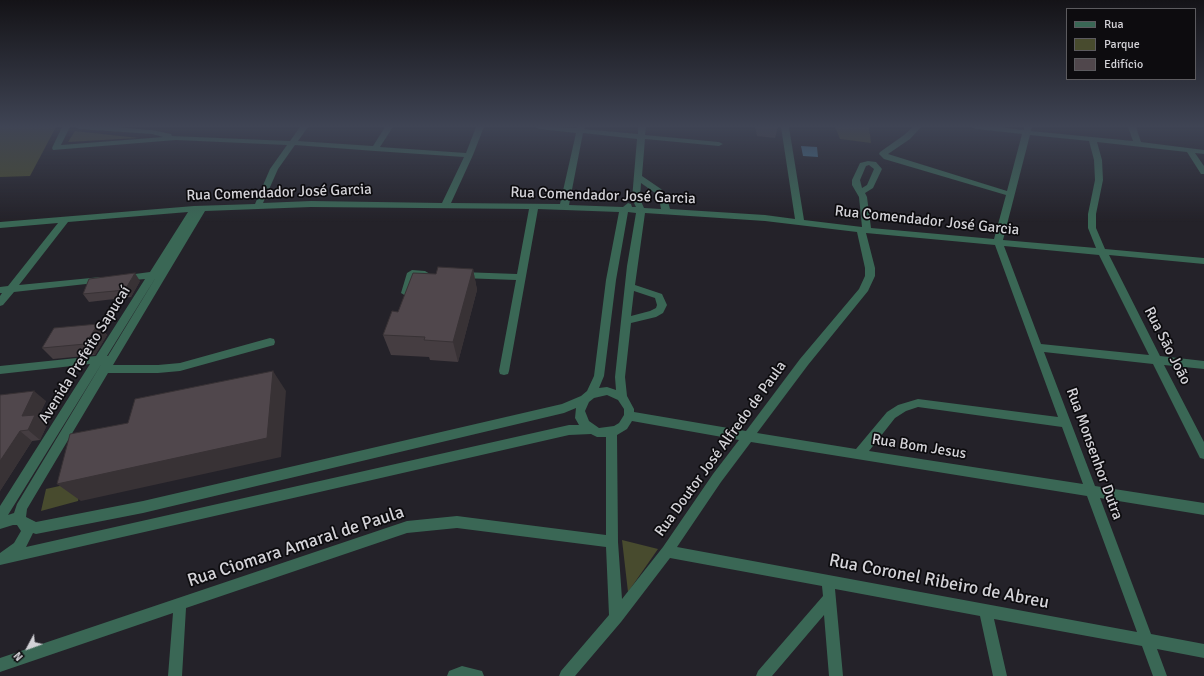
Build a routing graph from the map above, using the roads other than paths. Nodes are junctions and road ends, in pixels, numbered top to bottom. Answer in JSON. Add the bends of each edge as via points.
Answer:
{"nodes":[{"id":1,"x":282,"y":159,"type":"edge"},
{"id":2,"x":467,"y":159,"type":"edge"},
{"id":3,"x":575,"y":159,"type":"edge"},
{"id":4,"x":640,"y":159,"type":"edge"},
{"id":5,"x":790,"y":159,"type":"edge"},
{"id":6,"x":892,"y":159,"type":"edge"},
{"id":7,"x":1019,"y":159,"type":"edge"},
{"id":8,"x":1098,"y":159,"type":"edge"},
{"id":9,"x":1194,"y":159,"type":"edge"},
{"id":10,"x":1203,"y":175,"type":"edge"},
{"id":11,"x":638,"y":177,"type":"junction"},
{"id":12,"x":860,"y":192,"type":"dead end"},
{"id":13,"x":1010,"y":194,"type":"junction"},
{"id":14,"x":636,"y":199,"type":"junction"},
{"id":15,"x":258,"y":206,"type":"junction"},
{"id":16,"x":445,"y":206,"type":"junction"},
{"id":17,"x":534,"y":207,"type":"junction"},
{"id":18,"x":564,"y":207,"type":"junction"},
{"id":19,"x":199,"y":209,"type":"junction"},
{"id":20,"x":624,"y":210,"type":"junction"},
{"id":21,"x":641,"y":210,"type":"junction"},
{"id":22,"x":666,"y":212,"type":"junction"},
{"id":23,"x":65,"y":220,"type":"junction"},
{"id":24,"x":800,"y":222,"type":"junction"},
{"id":25,"x":0,"y":225,"type":"edge"},
{"id":26,"x":864,"y":230,"type":"junction"},
{"id":27,"x":998,"y":242,"type":"junction"},
{"id":28,"x":1102,"y":252,"type":"junction"},
{"id":29,"x":1204,"y":261,"type":"edge"},
{"id":30,"x":158,"y":274,"type":"junction"},
{"id":31,"x":436,"y":274,"type":"edge"},
{"id":32,"x":451,"y":275,"type":"edge"},
{"id":33,"x":522,"y":277,"type":"junction"},
{"id":34,"x":630,"y":288,"type":"junction"},
{"id":35,"x":11,"y":289,"type":"junction"},
{"id":36,"x":0,"y":290,"type":"edge"},
{"id":37,"x":404,"y":300,"type":"edge"},
{"id":38,"x":0,"y":303,"type":"edge"},
{"id":39,"x":139,"y":305,"type":"junction"},
{"id":40,"x":626,"y":321,"type":"junction"},
{"id":41,"x":270,"y":342,"type":"dead end"},
{"id":42,"x":1037,"y":347,"type":"junction"},
{"id":43,"x":112,"y":358,"type":"junction"},
{"id":44,"x":100,"y":359,"type":"junction"},
{"id":45,"x":1156,"y":359,"type":"junction"},
{"id":46,"x":1204,"y":364,"type":"edge"},
{"id":47,"x":105,"y":369,"type":"junction"},
{"id":48,"x":0,"y":370,"type":"edge"},
{"id":49,"x":504,"y":371,"type":"dead end"},
{"id":50,"x":588,"y":397,"type":"junction"},
{"id":51,"x":622,"y":397,"type":"junction"},
{"id":52,"x":629,"y":416,"type":"junction"},
{"id":53,"x":1065,"y":423,"type":"junction"},
{"id":54,"x":591,"y":429,"type":"junction"},
{"id":55,"x":54,"y":432,"type":"junction"},
{"id":56,"x":611,"y":432,"type":"junction"},
{"id":57,"x":66,"y":433,"type":"junction"},
{"id":58,"x":749,"y":437,"type":"junction"},
{"id":59,"x":859,"y":454,"type":"junction"},
{"id":60,"x":1204,"y":454,"type":"edge"},
{"id":61,"x":1090,"y":490,"type":"junction"},
{"id":62,"x":1204,"y":509,"type":"edge"},
{"id":63,"x":0,"y":517,"type":"edge"},
{"id":64,"x":23,"y":522,"type":"junction"},
{"id":65,"x":0,"y":523,"type":"edge"},
{"id":66,"x":612,"y":542,"type":"junction"},
{"id":67,"x":667,"y":551,"type":"junction"},
{"id":68,"x":0,"y":559,"type":"edge"},
{"id":69,"x":828,"y":581,"type":"junction"},
{"id":70,"x":830,"y":598,"type":"junction"},
{"id":71,"x":180,"y":604,"type":"junction"},
{"id":72,"x":985,"y":610,"type":"junction"},
{"id":73,"x":616,"y":617,"type":"junction"},
{"id":74,"x":1146,"y":641,"type":"junction"},
{"id":75,"x":1204,"y":652,"type":"edge"},
{"id":76,"x":0,"y":665,"type":"edge"},
{"id":77,"x":175,"y":676,"type":"edge"},
{"id":78,"x":454,"y":676,"type":"edge"},
{"id":79,"x":476,"y":676,"type":"edge"},
{"id":80,"x":566,"y":676,"type":"edge"},
{"id":81,"x":763,"y":676,"type":"edge"},
{"id":82,"x":836,"y":676,"type":"edge"},
{"id":83,"x":1000,"y":676,"type":"edge"},
{"id":84,"x":1160,"y":676,"type":"edge"}],
"edges":[{"from":1,"to":15,"type":"street","via":[[274,169]]},
{"from":2,"to":16,"type":"street"},
{"from":3,"to":18,"type":"street"},
{"from":4,"to":11,"type":"street"},
{"from":5,"to":24,"type":"street"},
{"from":6,"to":13,"type":"street"},
{"from":7,"to":13,"type":"street"},
{"from":8,"to":28,"type":"street","name":"Rua São João","via":[[1098,180],[1092,228]]},
{"from":9,"to":10,"type":"street"},
{"from":11,"to":14,"type":"street"},
{"from":11,"to":22,"type":"street","via":[[658,191],[663,198]]},
{"from":12,"to":26,"type":"street","name":"Rua Doutor José Alfredo de Paula","via":[[864,197]]},
{"from":13,"to":27,"type":"street"},
{"from":14,"to":20,"type":"street"},
{"from":14,"to":21,"type":"street"},
{"from":15,"to":16,"type":"street","name":"Rua Comendador José Garcia"},
{"from":15,"to":19,"type":"street","name":"Rua Comendador José Garcia"},
{"from":16,"to":17,"type":"street","name":"Rua Comendador José Garcia"},
{"from":17,"to":18,"type":"street","name":"Rua Comendador José Garcia"},
{"from":17,"to":33,"type":"street"},
{"from":18,"to":20,"type":"street","name":"Rua Comendador José Garcia"},
{"from":19,"to":23,"type":"street","name":"Rua Comendador José Garcia"},
{"from":19,"to":30,"type":"street","name":"Avenida Prefeito Sapucaí"},
{"from":20,"to":21,"type":"street","name":"Rua Comendador José Garcia"},
{"from":20,"to":50,"type":"street","via":[[611,280],[599,376]]},
{"from":21,"to":22,"type":"street","name":"Rua Comendador José Garcia"},
{"from":21,"to":34,"type":"street"},
{"from":22,"to":24,"type":"street","name":"Rua Comendador José Garcia"},
{"from":23,"to":25,"type":"street","name":"Rua Comendador José Garcia"},
{"from":23,"to":35,"type":"street"},
{"from":24,"to":26,"type":"street","name":"Rua Comendador José Garcia"},
{"from":26,"to":27,"type":"street","name":"Rua Comendador José Garcia"},
{"from":26,"to":58,"type":"street","name":"Rua Doutor José Alfredo de Paula","via":[[870,276],[863,291],[804,362]]},
{"from":27,"to":28,"type":"street","name":"Rua Comendador José Garcia"},
{"from":27,"to":42,"type":"street","name":"Rua Monsenhor Dutra"},
{"from":28,"to":29,"type":"street","name":"Rua Comendador José Garcia"},
{"from":28,"to":45,"type":"street","name":"Rua São João"},
{"from":30,"to":35,"type":"street"},
{"from":30,"to":39,"type":"street","name":"Avenida Prefeito Sapucaí"},
{"from":31,"to":37,"type":"street","via":[[412,273]]},
{"from":32,"to":33,"type":"street"},
{"from":33,"to":49,"type":"street"},
{"from":34,"to":40,"type":"street"},
{"from":34,"to":40,"type":"street","via":[[658,296],[662,305],[660,310],[653,314]]},
{"from":35,"to":36,"type":"street"},
{"from":35,"to":38,"type":"street"},
{"from":39,"to":43,"type":"street","name":"Avenida Prefeito Sapucaí"},
{"from":39,"to":44,"type":"street","name":"Avenida Prefeito Sapucaí"},
{"from":40,"to":51,"type":"street","via":[[620,377]]},
{"from":41,"to":47,"type":"street","via":[[180,367]]},
{"from":42,"to":45,"type":"street"},
{"from":42,"to":53,"type":"street","name":"Rua Monsenhor Dutra"},
{"from":43,"to":44,"type":"street"},
{"from":43,"to":47,"type":"street","name":"Avenida Prefeito Sapucaí"},
{"from":44,"to":48,"type":"street"},
{"from":44,"to":55,"type":"street","name":"Avenida Prefeito Sapucaí"},
{"from":45,"to":46,"type":"street"},
{"from":45,"to":60,"type":"street","name":"Rua São João"},
{"from":47,"to":57,"type":"street","name":"Avenida Prefeito Sapucaí"},
{"from":50,"to":51,"type":"street","via":[[607,391]]},
{"from":50,"to":54,"type":"street","via":[[580,411],[581,418]]},
{"from":50,"to":64,"type":"street","via":[[564,408],[151,505],[36,528]]},
{"from":51,"to":52,"type":"street","via":[[629,409]]},
{"from":52,"to":56,"type":"street","via":[[623,426]]},
{"from":52,"to":58,"type":"street","name":"Rua Bom Jesus"},
{"from":53,"to":59,"type":"street","via":[[918,403],[891,415]]},
{"from":53,"to":61,"type":"street","name":"Rua Monsenhor Dutra"},
{"from":54,"to":56,"type":"street","via":[[597,432]]},
{"from":54,"to":68,"type":"street","via":[[569,430]]},
{"from":55,"to":57,"type":"street"},
{"from":55,"to":63,"type":"street","name":"Avenida Prefeito Sapucaí"},
{"from":56,"to":66,"type":"street"},
{"from":57,"to":64,"type":"street","name":"Avenida Prefeito Sapucaí","via":[[21,508]]},
{"from":58,"to":59,"type":"street","name":"Rua Bom Jesus"},
{"from":58,"to":67,"type":"street","name":"Rua Doutor José Alfredo de Paula","via":[[717,478]]},
{"from":59,"to":61,"type":"street","name":"Rua Bom Jesus"},
{"from":61,"to":62,"type":"street","name":"Rua Bom Jesus"},
{"from":61,"to":74,"type":"street","name":"Rua Monsenhor Dutra"},
{"from":64,"to":65,"type":"street","via":[[13,519]]},
{"from":64,"to":68,"type":"street","name":"Avenida Prefeito Sapucaí","via":[[27,531],[24,539],[9,555]]},
{"from":66,"to":71,"type":"street","name":"Rua Ciomara Amaral de Paula","via":[[457,522],[407,527]]},
{"from":66,"to":73,"type":"street"},
{"from":67,"to":69,"type":"street","name":"Rua Coronel Ribeiro de Abreu"},
{"from":67,"to":73,"type":"street","name":"Rua Doutor José Alfredo de Paula"},
{"from":69,"to":70,"type":"street"},
{"from":69,"to":72,"type":"street","name":"Rua Coronel Ribeiro de Abreu"},
{"from":70,"to":81,"type":"street"},
{"from":70,"to":82,"type":"street"},
{"from":71,"to":76,"type":"street","name":"Rua Ciomara Amaral de Paula"},
{"from":71,"to":77,"type":"street"},
{"from":72,"to":74,"type":"street","name":"Rua Coronel Ribeiro de Abreu"},
{"from":72,"to":83,"type":"street"},
{"from":73,"to":80,"type":"street","name":"Rua Doutor José Alfredo de Paula"},
{"from":74,"to":75,"type":"street","name":"Rua Coronel Ribeiro de Abreu"},
{"from":74,"to":84,"type":"street","name":"Rua Monsenhor Dutra"},
{"from":78,"to":79,"type":"street","via":[[462,673]]}]}
